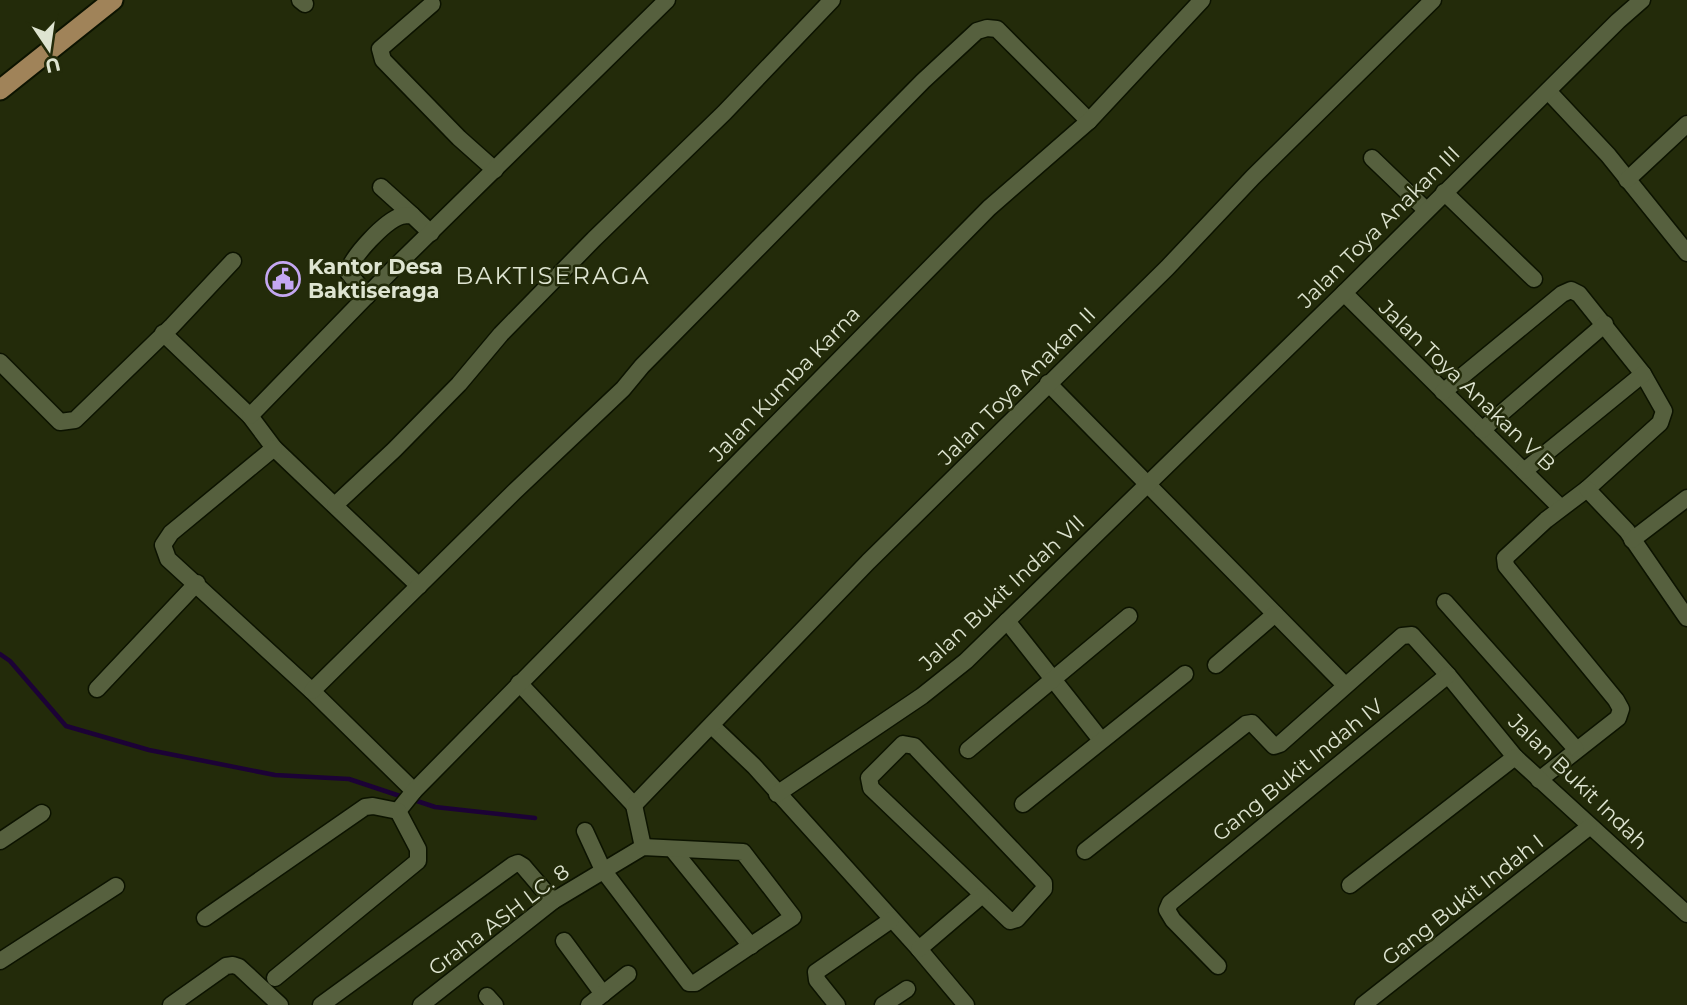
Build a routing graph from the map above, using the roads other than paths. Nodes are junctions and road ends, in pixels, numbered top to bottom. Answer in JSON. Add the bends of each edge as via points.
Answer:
{"nodes":[{"id":1,"x":113,"y":0,"type":"edge"},
{"id":2,"x":667,"y":0,"type":"edge"},
{"id":3,"x":832,"y":0,"type":"edge"},
{"id":4,"x":1202,"y":0,"type":"edge"},
{"id":5,"x":1433,"y":0,"type":"edge"},
{"id":6,"x":1642,"y":0,"type":"edge"},
{"id":7,"x":432,"y":4,"type":"dead end"},
{"id":8,"x":1,"y":89,"type":"edge"},
{"id":9,"x":1548,"y":91,"type":"junction"},
{"id":10,"x":1089,"y":121,"type":"junction"},
{"id":11,"x":1687,"y":124,"type":"edge"},
{"id":12,"x":1372,"y":158,"type":"dead end"},
{"id":13,"x":495,"y":170,"type":"junction"},
{"id":14,"x":1627,"y":180,"type":"junction"},
{"id":15,"x":381,"y":187,"type":"dead end"},
{"id":16,"x":1444,"y":192,"type":"junction"},
{"id":17,"x":1426,"y":210,"type":"junction"},
{"id":18,"x":412,"y":215,"type":"junction"},
{"id":19,"x":431,"y":233,"type":"junction"},
{"id":20,"x":1687,"y":253,"type":"edge"},
{"id":21,"x":233,"y":261,"type":"dead end"},
{"id":22,"x":1534,"y":279,"type":"dead end"},
{"id":23,"x":1344,"y":293,"type":"junction"},
{"id":24,"x":368,"y":296,"type":"junction"},
{"id":25,"x":1605,"y":324,"type":"junction"},
{"id":26,"x":163,"y":334,"type":"junction"},
{"id":27,"x":0,"y":362,"type":"edge"},
{"id":28,"x":1643,"y":374,"type":"junction"},
{"id":29,"x":1048,"y":383,"type":"junction"},
{"id":30,"x":1443,"y":392,"type":"junction"},
{"id":31,"x":250,"y":416,"type":"junction"},
{"id":32,"x":1482,"y":430,"type":"junction"},
{"id":33,"x":274,"y":448,"type":"junction"},
{"id":34,"x":1524,"y":471,"type":"junction"},
{"id":35,"x":1146,"y":485,"type":"junction"},
{"id":36,"x":1587,"y":489,"type":"junction"},
{"id":37,"x":1687,"y":498,"type":"edge"},
{"id":38,"x":335,"y":505,"type":"junction"},
{"id":39,"x":1561,"y":508,"type":"junction"},
{"id":40,"x":1632,"y":540,"type":"junction"},
{"id":41,"x":197,"y":583,"type":"junction"},
{"id":42,"x":419,"y":586,"type":"junction"},
{"id":43,"x":1445,"y":602,"type":"dead end"},
{"id":44,"x":1275,"y":614,"type":"junction"},
{"id":45,"x":1129,"y":616,"type":"dead end"},
{"id":46,"x":1687,"y":618,"type":"edge"},
{"id":47,"x":1007,"y":621,"type":"junction"},
{"id":48,"x":1216,"y":665,"type":"dead end"},
{"id":49,"x":1185,"y":674,"type":"dead end"},
{"id":50,"x":1448,"y":675,"type":"junction"},
{"id":51,"x":1054,"y":679,"type":"junction"},
{"id":52,"x":519,"y":683,"type":"junction"},
{"id":53,"x":1345,"y":685,"type":"junction"},
{"id":54,"x":97,"y":689,"type":"dead end"},
{"id":55,"x":312,"y":691,"type":"junction"},
{"id":56,"x":712,"y":726,"type":"junction"},
{"id":57,"x":1101,"y":740,"type":"junction"},
{"id":58,"x":1576,"y":749,"type":"junction"},
{"id":59,"x":968,"y":750,"type":"dead end"},
{"id":60,"x":1515,"y":757,"type":"junction"},
{"id":61,"x":1539,"y":780,"type":"junction"},
{"id":62,"x":777,"y":794,"type":"junction"},
{"id":63,"x":407,"y":800,"type":"junction"},
{"id":64,"x":1023,"y":804,"type":"dead end"},
{"id":65,"x":634,"y":806,"type":"junction"},
{"id":66,"x":42,"y":813,"type":"dead end"},
{"id":67,"x":1589,"y":827,"type":"junction"},
{"id":68,"x":585,"y":831,"type":"dead end"},
{"id":69,"x":0,"y":841,"type":"edge"},
{"id":70,"x":643,"y":847,"type":"junction"},
{"id":71,"x":673,"y":850,"type":"junction"},
{"id":72,"x":1086,"y":850,"type":"dead end"},
{"id":73,"x":603,"y":870,"type":"junction"},
{"id":74,"x":1350,"y":885,"type":"dead end"},
{"id":75,"x":116,"y":886,"type":"dead end"},
{"id":76,"x":981,"y":896,"type":"junction"},
{"id":77,"x":553,"y":901,"type":"junction"},
{"id":78,"x":1687,"y":914,"type":"edge"},
{"id":79,"x":205,"y":918,"type":"dead end"},
{"id":80,"x":891,"y":920,"type":"junction"},
{"id":81,"x":564,"y":941,"type":"dead end"},
{"id":82,"x":751,"y":946,"type":"junction"},
{"id":83,"x":919,"y":949,"type":"junction"},
{"id":84,"x":0,"y":961,"type":"edge"},
{"id":85,"x":1218,"y":966,"type":"dead end"},
{"id":86,"x":628,"y":974,"type":"dead end"},
{"id":87,"x":275,"y":978,"type":"dead end"},
{"id":88,"x":907,"y":989,"type":"dead end"},
{"id":89,"x":603,"y":994,"type":"junction"},
{"id":90,"x":1367,"y":1004,"type":"edge"},
{"id":91,"x":171,"y":1005,"type":"edge"},
{"id":92,"x":280,"y":1005,"type":"edge"},
{"id":93,"x":321,"y":1005,"type":"edge"},
{"id":94,"x":421,"y":1005,"type":"edge"},
{"id":95,"x":589,"y":1005,"type":"edge"},
{"id":96,"x":838,"y":1005,"type":"edge"},
{"id":97,"x":883,"y":1005,"type":"edge"},
{"id":98,"x":966,"y":1005,"type":"edge"}],
"edges":[{"from":1,"to":8,"type":"main road"},
{"from":2,"to":13,"type":"street"},
{"from":3,"to":38,"type":"street","via":[[501,334],[459,384]]},
{"from":4,"to":10,"type":"street","name":"Jalan Kumba Karna"},
{"from":5,"to":29,"type":"street","name":"Jalan Toya Anakan II"},
{"from":6,"to":9,"type":"street","name":"Jalan Toya Anakan III"},
{"from":7,"to":13,"type":"street","via":[[380,49],[382,58]]},
{"from":9,"to":14,"type":"street"},
{"from":9,"to":16,"type":"street","name":"Jalan Toya Anakan III"},
{"from":10,"to":42,"type":"street","via":[[997,29],[976,31],[623,389]]},
{"from":10,"to":52,"type":"street","name":"Jalan Kumba Karna","via":[[989,208]]},
{"from":11,"to":14,"type":"street"},
{"from":12,"to":17,"type":"street"},
{"from":13,"to":19,"type":"street"},
{"from":14,"to":20,"type":"street"},
{"from":15,"to":18,"type":"street"},
{"from":16,"to":17,"type":"street","name":"Jalan Toya Anakan III"},
{"from":16,"to":22,"type":"street"},
{"from":17,"to":23,"type":"street","name":"Jalan Toya Anakan III"},
{"from":18,"to":19,"type":"street"},
{"from":18,"to":24,"type":"street","via":[[400,216],[351,263],[348,272]]},
{"from":19,"to":24,"type":"street"},
{"from":21,"to":26,"type":"street"},
{"from":23,"to":30,"type":"street","name":"Jalan Toya Anakan V B"},
{"from":23,"to":35,"type":"street","name":"Jalan Toya Anakan III"},
{"from":24,"to":31,"type":"street"},
{"from":25,"to":28,"type":"street"},
{"from":25,"to":30,"type":"street","via":[[1580,294],[1567,291]]},
{"from":25,"to":32,"type":"street"},
{"from":26,"to":27,"type":"street","via":[[70,422],[60,422]]},
{"from":26,"to":31,"type":"street"},
{"from":28,"to":34,"type":"street"},
{"from":28,"to":36,"type":"street","via":[[1664,416]]},
{"from":29,"to":35,"type":"street"},
{"from":29,"to":56,"type":"street","name":"Jalan Toya Anakan II"},
{"from":30,"to":32,"type":"street","name":"Jalan Toya Anakan V B"},
{"from":31,"to":33,"type":"street"},
{"from":32,"to":34,"type":"street","name":"Jalan Toya Anakan V B"},
{"from":33,"to":38,"type":"street"},
{"from":33,"to":41,"type":"street","via":[[166,539],[163,545],[168,559]]},
{"from":34,"to":39,"type":"street","name":"Jalan Toya Anakan V B"},
{"from":35,"to":44,"type":"street"},
{"from":35,"to":47,"type":"street","name":"Jalan Bukit Indah VII"},
{"from":36,"to":39,"type":"street"},
{"from":36,"to":40,"type":"street"},
{"from":37,"to":40,"type":"street"},
{"from":38,"to":42,"type":"street"},
{"from":39,"to":58,"type":"street","via":[[1505,558],[1504,564],[1620,709],[1618,718]]},
{"from":40,"to":46,"type":"street"},
{"from":41,"to":54,"type":"street"},
{"from":41,"to":55,"type":"street"},
{"from":42,"to":55,"type":"street"},
{"from":43,"to":58,"type":"street"},
{"from":44,"to":48,"type":"street"},
{"from":44,"to":53,"type":"street"},
{"from":45,"to":51,"type":"street"},
{"from":47,"to":51,"type":"street"},
{"from":47,"to":62,"type":"street","name":"Jalan Bukit Indah VII","via":[[922,696]]},
{"from":49,"to":57,"type":"street"},
{"from":50,"to":53,"type":"street","name":"Jalan Bukit Indah","via":[[1412,635],[1402,636]]},
{"from":50,"to":60,"type":"street","name":"Jalan Bukit Indah"},
{"from":50,"to":85,"type":"street","name":"Gang Bukit Indah IV","via":[[1175,897],[1167,910],[1173,920]]},
{"from":51,"to":57,"type":"street"},
{"from":51,"to":59,"type":"street"},
{"from":52,"to":63,"type":"street","name":"Jalan Kumba Karna"},
{"from":52,"to":65,"type":"street"},
{"from":53,"to":72,"type":"street","via":[[1277,746],[1252,723],[1242,726]]},
{"from":55,"to":63,"type":"street"},
{"from":56,"to":62,"type":"street"},
{"from":56,"to":65,"type":"street","name":"Jalan Toya Anakan II"},
{"from":57,"to":64,"type":"street"},
{"from":58,"to":61,"type":"street"},
{"from":60,"to":61,"type":"street","name":"Jalan Bukit Indah"},
{"from":60,"to":74,"type":"street"},
{"from":61,"to":67,"type":"street","name":"Jalan Bukit Indah"},
{"from":62,"to":80,"type":"street"},
{"from":63,"to":79,"type":"street","via":[[365,807]]},
{"from":63,"to":87,"type":"street","via":[[418,861]]},
{"from":65,"to":70,"type":"street"},
{"from":66,"to":69,"type":"street"},
{"from":67,"to":78,"type":"street","name":"Jalan Bukit Indah"},
{"from":67,"to":90,"type":"street","name":"Gang Bukit Indah I"},
{"from":68,"to":73,"type":"street"},
{"from":70,"to":71,"type":"street","name":"Graha ASH LC. 8"},
{"from":70,"to":73,"type":"street","name":"Graha ASH LC. 8"},
{"from":71,"to":82,"type":"street"},
{"from":71,"to":82,"type":"street","name":"Graha ASH LC. 8","via":[[746,854],[793,917]]},
{"from":73,"to":77,"type":"street","name":"Graha ASH LC. 8"},
{"from":73,"to":82,"type":"street","name":"Graha ASH LC. 8","via":[[689,983]]},
{"from":75,"to":84,"type":"street"},
{"from":76,"to":76,"type":"street","via":[[869,783],[903,744],[914,746],[1045,886],[1013,921]]},
{"from":76,"to":83,"type":"street"},
{"from":77,"to":93,"type":"street","via":[[520,864],[513,865]]},
{"from":77,"to":94,"type":"street","name":"Graha ASH LC. 8"},
{"from":80,"to":83,"type":"street"},
{"from":80,"to":96,"type":"street","via":[[816,972]]},
{"from":81,"to":89,"type":"street"},
{"from":83,"to":98,"type":"street"},
{"from":86,"to":89,"type":"street"},
{"from":88,"to":97,"type":"street"},
{"from":89,"to":95,"type":"street"},
{"from":91,"to":92,"type":"street","via":[[233,965]]}]}
